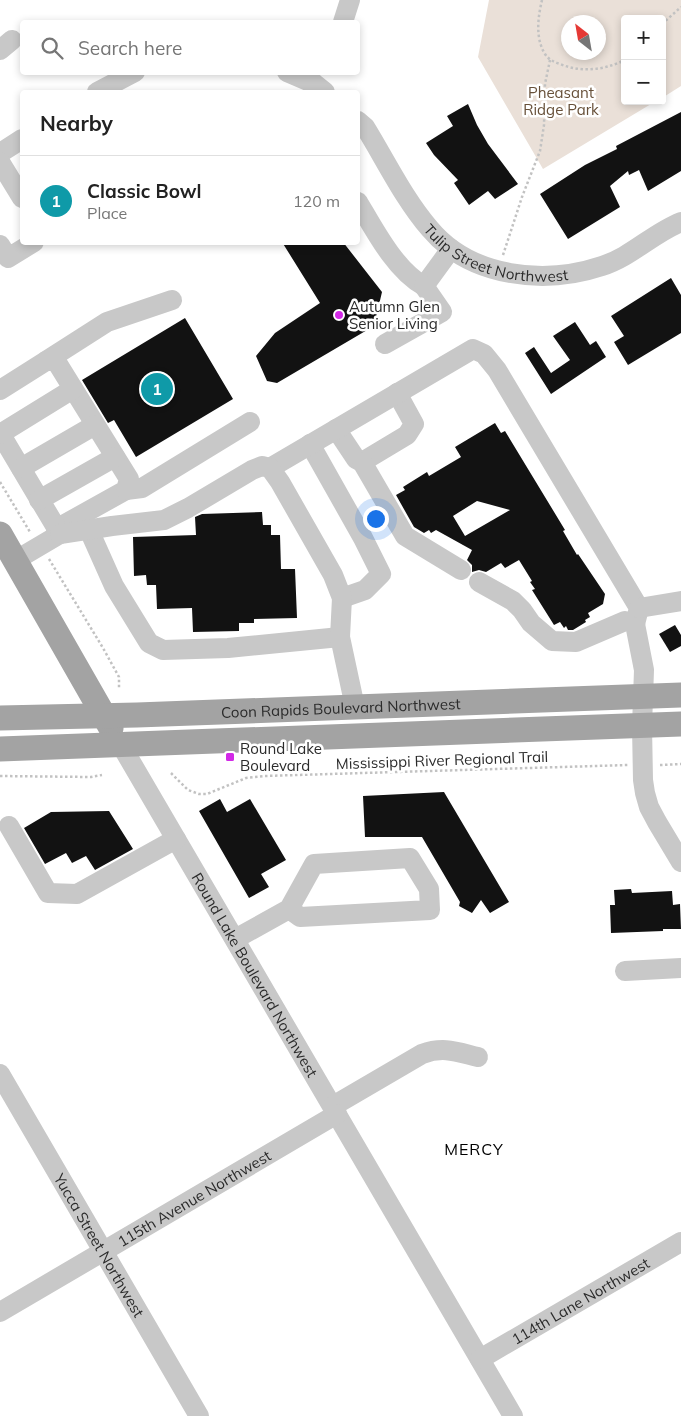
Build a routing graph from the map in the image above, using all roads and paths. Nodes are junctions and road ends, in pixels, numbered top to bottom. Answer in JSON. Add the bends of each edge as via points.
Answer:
{"nodes":[{"id":1,"x":350,"y":0,"type":"edge"},
{"id":2,"x":542,"y":0,"type":"edge"},
{"id":3,"x":681,"y":7,"type":"edge"},
{"id":4,"x":343,"y":20,"type":"edge"},
{"id":5,"x":666,"y":20,"type":"edge"},
{"id":6,"x":550,"y":60,"type":"junction"},
{"id":7,"x":621,"y":62,"type":"edge"},
{"id":8,"x":129,"y":75,"type":"edge"},
{"id":9,"x":296,"y":75,"type":"edge"},
{"id":10,"x":320,"y":83,"type":"edge"},
{"id":11,"x":101,"y":90,"type":"edge"},
{"id":12,"x":360,"y":123,"type":"edge"},
{"id":13,"x":20,"y":140,"type":"edge"},
{"id":14,"x":0,"y":153,"type":"edge"},
{"id":15,"x":0,"y":162,"type":"edge"},
{"id":16,"x":12,"y":193,"type":"edge"},
{"id":17,"x":360,"y":205,"type":"edge"},
{"id":18,"x":681,"y":222,"type":"edge"},
{"id":19,"x":0,"y":245,"type":"edge"},
{"id":20,"x":29,"y":245,"type":"edge"},
{"id":21,"x":451,"y":249,"type":"junction"},
{"id":22,"x":497,"y":270,"type":"junction"},
{"id":23,"x":424,"y":286,"type":"junction"},
{"id":24,"x":172,"y":300,"type":"dead end"},
{"id":25,"x":386,"y":344,"type":"dead end"},
{"id":26,"x":46,"y":361,"type":"junction"},
{"id":27,"x":73,"y":389,"type":"junction"},
{"id":28,"x":0,"y":390,"type":"edge"},
{"id":29,"x":397,"y":393,"type":"junction"},
{"id":30,"x":250,"y":422,"type":"dead end"},
{"id":31,"x":95,"y":425,"type":"junction"},
{"id":32,"x":336,"y":429,"type":"junction"},
{"id":33,"x":0,"y":433,"type":"edge"},
{"id":34,"x":310,"y":444,"type":"junction"},
{"id":35,"x":115,"y":457,"type":"junction"},
{"id":36,"x":362,"y":462,"type":"junction"},
{"id":37,"x":20,"y":468,"type":"junction"},
{"id":38,"x":270,"y":468,"type":"junction"},
{"id":39,"x":0,"y":482,"type":"edge"},
{"id":40,"x":126,"y":490,"type":"junction"},
{"id":41,"x":39,"y":500,"type":"junction"},
{"id":42,"x":89,"y":530,"type":"junction"},
{"id":43,"x":58,"y":532,"type":"junction"},
{"id":44,"x":0,"y":534,"type":"edge"},
{"id":45,"x":39,"y":547,"type":"junction"},
{"id":46,"x":16,"y":560,"type":"junction"},
{"id":47,"x":461,"y":570,"type":"dead end"},
{"id":48,"x":479,"y":582,"type":"dead end"},
{"id":49,"x":342,"y":598,"type":"junction"},
{"id":50,"x":681,"y":601,"type":"edge"},
{"id":51,"x":637,"y":616,"type":"junction"},
{"id":52,"x":340,"y":637,"type":"junction"},
{"id":53,"x":119,"y":688,"type":"dead end"},
{"id":54,"x":681,"y":695,"type":"edge"},
{"id":55,"x":644,"y":696,"type":"junction"},
{"id":56,"x":355,"y":707,"type":"junction"},
{"id":57,"x":104,"y":715,"type":"junction"},
{"id":58,"x":0,"y":718,"type":"edge"},
{"id":59,"x":681,"y":724,"type":"edge"},
{"id":60,"x":642,"y":726,"type":"junction"},
{"id":61,"x":121,"y":745,"type":"junction"},
{"id":62,"x":0,"y":749,"type":"edge"},
{"id":63,"x":681,"y":764,"type":"edge"},
{"id":64,"x":634,"y":765,"type":"dead end"},
{"id":65,"x":657,"y":765,"type":"dead end"},
{"id":66,"x":171,"y":773,"type":"dead end"},
{"id":67,"x":102,"y":775,"type":"dead end"},
{"id":68,"x":0,"y":776,"type":"edge"},
{"id":69,"x":9,"y":826,"type":"dead end"},
{"id":70,"x":176,"y":838,"type":"junction"},
{"id":71,"x":681,"y":862,"type":"edge"},
{"id":72,"x":289,"y":909,"type":"junction"},
{"id":73,"x":235,"y":939,"type":"junction"},
{"id":74,"x":681,"y":968,"type":"edge"},
{"id":75,"x":625,"y":971,"type":"dead end"},
{"id":76,"x":478,"y":1057,"type":"dead end"},
{"id":77,"x":0,"y":1074,"type":"edge"},
{"id":78,"x":335,"y":1110,"type":"junction"},
{"id":79,"x":681,"y":1242,"type":"edge"},
{"id":80,"x":103,"y":1251,"type":"junction"},
{"id":81,"x":0,"y":1312,"type":"edge"},
{"id":82,"x":480,"y":1359,"type":"junction"},
{"id":83,"x":198,"y":1416,"type":"edge"},
{"id":84,"x":513,"y":1416,"type":"edge"}],
"edges":[{"from":1,"to":4,"type":"street"},
{"from":2,"to":6,"type":"path","via":[[538,33],[541,46]]},
{"from":3,"to":5,"type":"path"},
{"from":6,"to":7,"type":"path","via":[[584,70]]},
{"from":6,"to":22,"type":"path","via":[[540,151]]},
{"from":8,"to":11,"type":"street"},
{"from":9,"to":10,"type":"street"},
{"from":12,"to":21,"type":"street","name":"Tulip Street Northwest","via":[[415,209]]},
{"from":13,"to":14,"type":"street"},
{"from":15,"to":16,"type":"street"},
{"from":17,"to":23,"type":"street","via":[[381,241]]},
{"from":18,"to":22,"type":"street","name":"Tulip Street Northwest","via":[[604,266],[573,274],[526,276]]},
{"from":19,"to":20,"type":"street","via":[[8,258]]},
{"from":21,"to":22,"type":"street","name":"Tulip Street Northwest"},
{"from":21,"to":23,"type":"street"},
{"from":23,"to":25,"type":"street","via":[[442,312]]},
{"from":24,"to":26,"type":"street","via":[[107,322]]},
{"from":26,"to":27,"type":"street","via":[[56,361]]},
{"from":26,"to":28,"type":"street"},
{"from":27,"to":31,"type":"street"},
{"from":27,"to":33,"type":"street"},
{"from":29,"to":32,"type":"street"},
{"from":29,"to":36,"type":"street","via":[[414,424],[407,435]]},
{"from":29,"to":51,"type":"street","via":[[473,349],[484,354],[497,370]]},
{"from":30,"to":40,"type":"street","via":[[142,488]]},
{"from":31,"to":35,"type":"street"},
{"from":31,"to":37,"type":"street"},
{"from":32,"to":34,"type":"street"},
{"from":32,"to":36,"type":"street","via":[[356,459]]},
{"from":33,"to":37,"type":"street"},
{"from":34,"to":38,"type":"street"},
{"from":34,"to":49,"type":"street","via":[[380,574],[365,590]]},
{"from":35,"to":40,"type":"street","via":[[129,479]]},
{"from":35,"to":41,"type":"street"},
{"from":36,"to":47,"type":"street","via":[[405,536]]},
{"from":37,"to":41,"type":"street"},
{"from":38,"to":42,"type":"street","via":[[262,466],[252,470],[164,520]]},
{"from":38,"to":49,"type":"street","via":[[333,575]]},
{"from":39,"to":45,"type":"path"},
{"from":40,"to":43,"type":"street"},
{"from":41,"to":43,"type":"street"},
{"from":42,"to":43,"type":"street"},
{"from":42,"to":52,"type":"street","via":[[114,586],[149,643],[162,650],[228,648]]},
{"from":43,"to":45,"type":"street"},
{"from":44,"to":46,"type":"main road","name":"Round Lake Boulevard Northwest"},
{"from":45,"to":46,"type":"street"},
{"from":45,"to":53,"type":"path","via":[[54,565],[103,648],[119,678]]},
{"from":46,"to":57,"type":"main road","name":"Round Lake Boulevard Northwest"},
{"from":48,"to":51,"type":"street","via":[[512,601],[552,641],[576,642]]},
{"from":49,"to":52,"type":"street"},
{"from":50,"to":51,"type":"street"},
{"from":51,"to":55,"type":"street"},
{"from":52,"to":56,"type":"street"},
{"from":54,"to":55,"type":"main road","name":"Coon Rapids Boulevard Northwest"},
{"from":55,"to":56,"type":"main road","name":"Coon Rapids Boulevard Northwest"},
{"from":55,"to":60,"type":"street"},
{"from":56,"to":57,"type":"main road","name":"Coon Rapids Boulevard Northwest"},
{"from":57,"to":58,"type":"main road","name":"Coon Rapids Boulevard Northwest"},
{"from":57,"to":61,"type":"main road","name":"Round Lake Boulevard Northwest"},
{"from":59,"to":60,"type":"main road","name":"Coon Rapids Boulevard Northwest"},
{"from":60,"to":61,"type":"main road","name":"Coon Rapids Boulevard Northwest"},
{"from":60,"to":71,"type":"street","via":[[644,793]]},
{"from":61,"to":62,"type":"main road","name":"Coon Rapids Boulevard Northwest"},
{"from":61,"to":70,"type":"street","name":"Round Lake Boulevard Northwest"},
{"from":63,"to":65,"type":"path"},
{"from":64,"to":66,"type":"path","name":"Mississippi River Regional Trail","via":[[264,776],[246,778],[206,794],[188,790]]},
{"from":67,"to":68,"type":"path"},
{"from":69,"to":70,"type":"street","via":[[48,893],[77,894]]},
{"from":70,"to":73,"type":"street","name":"Round Lake Boulevard Northwest"},
{"from":72,"to":72,"type":"street","via":[[314,864],[410,858],[428,889],[430,910],[300,917]]},
{"from":72,"to":73,"type":"street"},
{"from":73,"to":78,"type":"street","name":"Round Lake Boulevard Northwest"},
{"from":74,"to":75,"type":"street"},
{"from":76,"to":78,"type":"street","name":"115th Avenue Northwest","via":[[434,1049]]},
{"from":77,"to":80,"type":"street","name":"Yucca Street Northwest"},
{"from":78,"to":80,"type":"street","name":"115th Avenue Northwest"},
{"from":78,"to":82,"type":"street","name":"Round Lake Boulevard Northwest"},
{"from":79,"to":82,"type":"street","name":"114th Lane Northwest"},
{"from":80,"to":81,"type":"street","name":"115th Avenue Northwest"},
{"from":80,"to":83,"type":"street","name":"Yucca Street Northwest"},
{"from":82,"to":84,"type":"street","name":"Round Lake Boulevard Northwest"}]}
